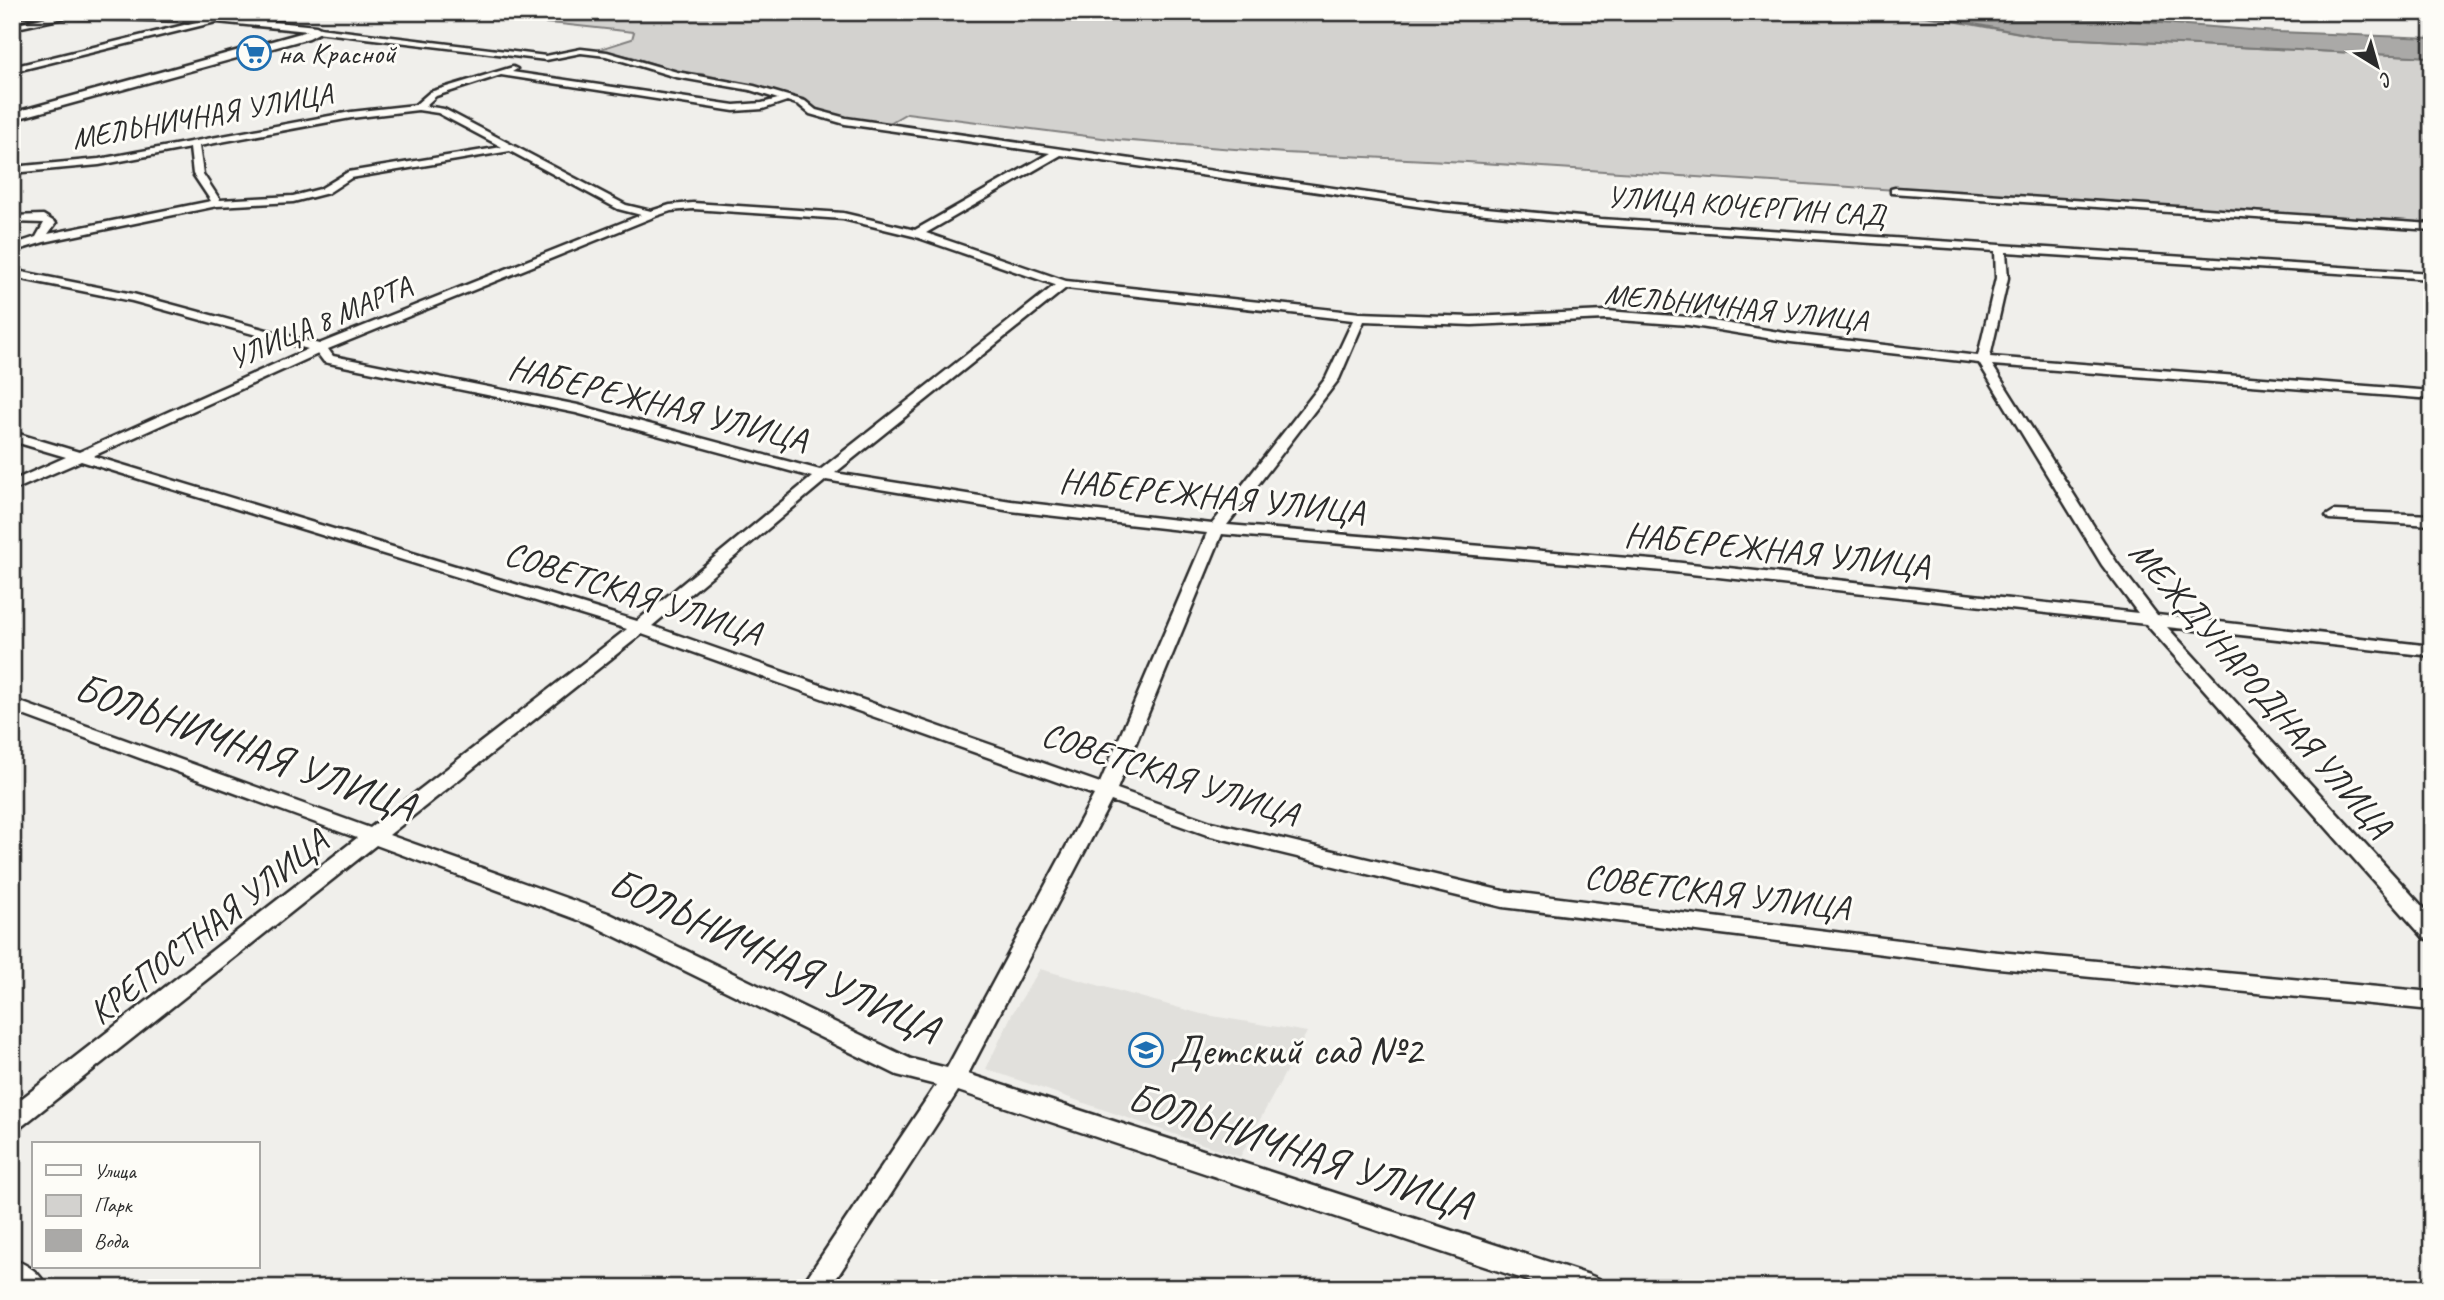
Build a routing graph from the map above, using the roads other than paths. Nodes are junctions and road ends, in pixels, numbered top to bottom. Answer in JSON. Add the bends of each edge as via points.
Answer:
{"nodes":[{"id":1,"x":19,"y":13,"type":"edge"},
{"id":2,"x":65,"y":15,"type":"junction"},
{"id":3,"x":217,"y":19,"type":"junction"},
{"id":4,"x":12,"y":27,"type":"edge"},
{"id":5,"x":319,"y":30,"type":"junction"},
{"id":6,"x":546,"y":58,"type":"junction"},
{"id":7,"x":12,"y":70,"type":"edge"},
{"id":8,"x":501,"y":73,"type":"junction"},
{"id":9,"x":786,"y":99,"type":"junction"},
{"id":10,"x":418,"y":107,"type":"junction"},
{"id":11,"x":12,"y":117,"type":"edge"},
{"id":12,"x":194,"y":145,"type":"junction"},
{"id":13,"x":513,"y":148,"type":"junction"},
{"id":14,"x":1061,"y":151,"type":"junction"},
{"id":15,"x":12,"y":170,"type":"edge"},
{"id":16,"x":1895,"y":191,"type":"dead end"},
{"id":17,"x":217,"y":203,"type":"junction"},
{"id":18,"x":652,"y":214,"type":"junction"},
{"id":19,"x":12,"y":219,"type":"edge"},
{"id":20,"x":2432,"y":227,"type":"edge"},
{"id":21,"x":917,"y":234,"type":"junction"},
{"id":22,"x":41,"y":239,"type":"junction"},
{"id":23,"x":2000,"y":247,"type":"junction"},
{"id":24,"x":12,"y":249,"type":"edge"},
{"id":25,"x":12,"y":273,"type":"edge"},
{"id":26,"x":2432,"y":276,"type":"edge"},
{"id":27,"x":1064,"y":284,"type":"junction"},
{"id":28,"x":1360,"y":317,"type":"junction"},
{"id":29,"x":320,"y":348,"type":"junction"},
{"id":30,"x":1983,"y":360,"type":"junction"},
{"id":31,"x":2432,"y":395,"type":"edge"},
{"id":32,"x":12,"y":436,"type":"edge"},
{"id":33,"x":82,"y":456,"type":"junction"},
{"id":34,"x":823,"y":475,"type":"junction"},
{"id":35,"x":12,"y":487,"type":"edge"},
{"id":36,"x":2334,"y":516,"type":"dead end"},
{"id":37,"x":2432,"y":520,"type":"edge"},
{"id":38,"x":1216,"y":529,"type":"junction"},
{"id":39,"x":2152,"y":621,"type":"junction"},
{"id":40,"x":640,"y":627,"type":"junction"},
{"id":41,"x":2432,"y":651,"type":"edge"},
{"id":42,"x":12,"y":705,"type":"edge"},
{"id":43,"x":1106,"y":792,"type":"junction"},
{"id":44,"x":375,"y":838,"type":"junction"},
{"id":45,"x":2432,"y":932,"type":"edge"},
{"id":46,"x":2432,"y":1001,"type":"edge"},
{"id":47,"x":953,"y":1079,"type":"junction"},
{"id":48,"x":12,"y":1120,"type":"edge"},
{"id":49,"x":12,"y":1275,"type":"edge"},
{"id":50,"x":29,"y":1288,"type":"edge"},
{"id":51,"x":814,"y":1288,"type":"edge"},
{"id":52,"x":1589,"y":1288,"type":"edge"}],
"edges":[{"from":1,"to":2,"type":"street"},
{"from":2,"to":3,"type":"street"},
{"from":2,"to":4,"type":"street"},
{"from":3,"to":5,"type":"street"},
{"from":3,"to":7,"type":"street"},
{"from":5,"to":6,"type":"street"},
{"from":5,"to":11,"type":"street"},
{"from":6,"to":8,"type":"street"},
{"from":6,"to":9,"type":"street","name":"УЛИЦА КОЧЕРГИН САД","via":[[581,51],[607,54]]},
{"from":8,"to":9,"type":"street","via":[[734,108]]},
{"from":8,"to":10,"type":"street","via":[[433,94]]},
{"from":9,"to":14,"type":"street","name":"УЛИЦА КОЧЕРГИН САД","via":[[845,121]]},
{"from":10,"to":12,"type":"street","name":"МЕЛЬНИЧНАЯ УЛИЦА"},
{"from":10,"to":13,"type":"street","name":"МЕЛЬНИЧНАЯ УЛИЦА","via":[[441,111]]},
{"from":12,"to":15,"type":"street","name":"МЕЛЬНИЧНАЯ УЛИЦА","via":[[99,162]]},
{"from":12,"to":17,"type":"street","via":[[198,174]]},
{"from":13,"to":17,"type":"street","via":[[348,175],[324,191],[293,198]]},
{"from":13,"to":18,"type":"street","name":"МЕЛЬНИЧНАЯ УЛИЦА","via":[[622,207]]},
{"from":14,"to":21,"type":"street"},
{"from":14,"to":23,"type":"street","name":"УЛИЦА КОЧЕРГИН САД","via":[[1444,207],[1601,222]]},
{"from":16,"to":20,"type":"street"},
{"from":17,"to":22,"type":"street"},
{"from":18,"to":21,"type":"street","name":"МЕЛЬНИЧНАЯ УЛИЦА","via":[[693,206],[843,216]]},
{"from":18,"to":29,"type":"street","name":"УЛИЦА 8 МАРТА"},
{"from":19,"to":22,"type":"street","via":[[43,218],[51,223]]},
{"from":21,"to":27,"type":"street","name":"МЕЛЬНИЧНАЯ УЛИЦА"},
{"from":22,"to":24,"type":"street"},
{"from":23,"to":26,"type":"street","name":"УЛИЦА КОЧЕРГИН САД"},
{"from":23,"to":30,"type":"street","via":[[2002,278]]},
{"from":25,"to":29,"type":"street","name":"НАБЕРЕЖНАЯ УЛИЦА","via":[[133,298]]},
{"from":27,"to":28,"type":"street","name":"МЕЛЬНИЧНАЯ УЛИЦА"},
{"from":27,"to":34,"type":"street","name":"КРЕПОСТНАЯ УЛИЦА"},
{"from":28,"to":30,"type":"street","name":"МЕЛЬНИЧНАЯ УЛИЦА","via":[[1472,321],[1606,315],[1688,321]]},
{"from":28,"to":38,"type":"street","via":[[1332,379]]},
{"from":29,"to":33,"type":"street","name":"УЛИЦА 8 МАРТА"},
{"from":29,"to":34,"type":"street","name":"НАБЕРЕЖНАЯ УЛИЦА","via":[[329,359],[578,409]]},
{"from":30,"to":31,"type":"street","name":"МЕЛЬНИЧНАЯ УЛИЦА"},
{"from":30,"to":39,"type":"street","name":"МЕЖДУНАРОДНАЯ УЛИЦА","via":[[2110,565]]},
{"from":32,"to":33,"type":"street","name":"СОВЕТСКАЯ УЛИЦА"},
{"from":33,"to":35,"type":"street","name":"УЛИЦА 8 МАРТА"},
{"from":33,"to":40,"type":"street","name":"СОВЕТСКАЯ УЛИЦА"},
{"from":34,"to":38,"type":"street","name":"НАБЕРЕЖНАЯ УЛИЦА","via":[[1011,506]]},
{"from":34,"to":40,"type":"street","name":"КРЕПОСТНАЯ УЛИЦА"},
{"from":36,"to":37,"type":"street"},
{"from":38,"to":39,"type":"street","name":"НАБЕРЕЖНАЯ УЛИЦА","via":[[1664,566]]},
{"from":38,"to":43,"type":"street"},
{"from":39,"to":41,"type":"street","name":"НАБЕРЕЖНАЯ УЛИЦА"},
{"from":39,"to":45,"type":"street","name":"МЕЖДУНАРОДНАЯ УЛИЦА"},
{"from":40,"to":43,"type":"street","name":"СОВЕТСКАЯ УЛИЦА"},
{"from":40,"to":44,"type":"street","name":"КРЕПОСТНАЯ УЛИЦА"},
{"from":42,"to":44,"type":"street","name":"БОЛЬНИЧНАЯ УЛИЦА"},
{"from":43,"to":46,"type":"street","name":"СОВЕТСКАЯ УЛИЦА","via":[[1207,828],[1503,899],[1988,959]]},
{"from":43,"to":47,"type":"street"},
{"from":44,"to":47,"type":"street","name":"БОЛЬНИЧНАЯ УЛИЦА","via":[[600,919],[906,1068]]},
{"from":44,"to":48,"type":"street","name":"КРЕПОСТНАЯ УЛИЦА"},
{"from":47,"to":51,"type":"street"},
{"from":47,"to":52,"type":"street","name":"БОЛЬНИЧНАЯ УЛИЦА"},
{"from":49,"to":50,"type":"street"}]}
